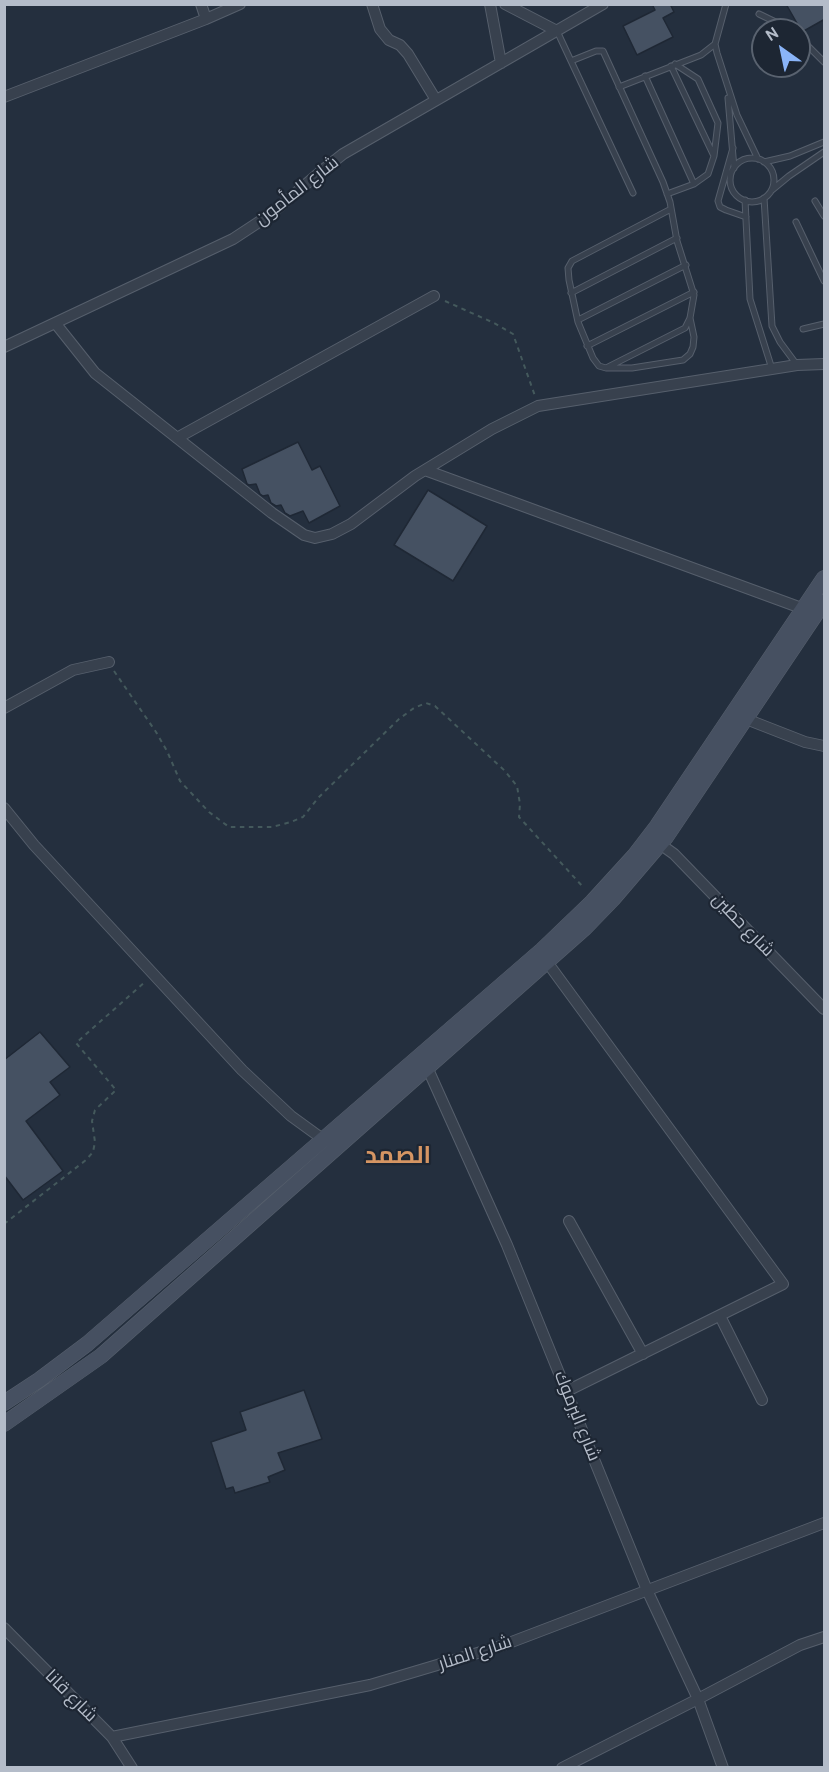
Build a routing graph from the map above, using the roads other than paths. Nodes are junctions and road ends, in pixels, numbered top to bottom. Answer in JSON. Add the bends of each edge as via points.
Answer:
{"nodes":[{"id":1,"x":201,"y":4,"type":"edge"},
{"id":2,"x":240,"y":4,"type":"edge"},
{"id":3,"x":372,"y":4,"type":"edge"},
{"id":4,"x":490,"y":4,"type":"edge"},
{"id":5,"x":505,"y":4,"type":"edge"},
{"id":6,"x":603,"y":4,"type":"edge"},
{"id":7,"x":726,"y":4,"type":"edge"},
{"id":8,"x":759,"y":14,"type":"dead end"},
{"id":9,"x":767,"y":18,"type":"edge"},
{"id":10,"x":206,"y":19,"type":"junction"},
{"id":11,"x":557,"y":31,"type":"junction"},
{"id":12,"x":716,"y":44,"type":"junction"},
{"id":13,"x":811,"y":49,"type":"edge"},
{"id":14,"x":571,"y":61,"type":"junction"},
{"id":15,"x":825,"y":62,"type":"edge"},
{"id":16,"x":501,"y":63,"type":"junction"},
{"id":17,"x":673,"y":65,"type":"junction"},
{"id":18,"x":645,"y":76,"type":"junction"},
{"id":19,"x":619,"y":87,"type":"junction"},
{"id":20,"x":727,"y":88,"type":"junction"},
{"id":21,"x":4,"y":97,"type":"edge"},
{"id":22,"x":435,"y":100,"type":"junction"},
{"id":23,"x":825,"y":142,"type":"edge"},
{"id":24,"x":733,"y":148,"type":"junction"},
{"id":25,"x":825,"y":152,"type":"edge"},
{"id":26,"x":714,"y":156,"type":"junction"},
{"id":27,"x":761,"y":161,"type":"junction"},
{"id":28,"x":734,"y":168,"type":"junction"},
{"id":29,"x":694,"y":184,"type":"junction"},
{"id":30,"x":633,"y":193,"type":"dead end"},
{"id":31,"x":769,"y":193,"type":"junction"},
{"id":32,"x":667,"y":194,"type":"junction"},
{"id":33,"x":764,"y":198,"type":"junction"},
{"id":34,"x":745,"y":200,"type":"junction"},
{"id":35,"x":815,"y":201,"type":"dead end"},
{"id":36,"x":671,"y":209,"type":"junction"},
{"id":37,"x":825,"y":216,"type":"edge"},
{"id":38,"x":746,"y":217,"type":"junction"},
{"id":39,"x":796,"y":222,"type":"dead end"},
{"id":40,"x":676,"y":238,"type":"junction"},
{"id":41,"x":686,"y":266,"type":"junction"},
{"id":42,"x":825,"y":281,"type":"edge"},
{"id":43,"x":571,"y":292,"type":"junction"},
{"id":44,"x":694,"y":292,"type":"junction"},
{"id":45,"x":434,"y":296,"type":"road end"},
{"id":46,"x":690,"y":318,"type":"junction"},
{"id":47,"x":578,"y":320,"type":"junction"},
{"id":48,"x":56,"y":324,"type":"junction"},
{"id":49,"x":825,"y":324,"type":"edge"},
{"id":50,"x":803,"y":329,"type":"dead end"},
{"id":51,"x":587,"y":346,"type":"junction"},
{"id":52,"x":4,"y":348,"type":"edge"},
{"id":53,"x":825,"y":364,"type":"edge"},
{"id":54,"x":797,"y":365,"type":"junction"},
{"id":55,"x":606,"y":368,"type":"junction"},
{"id":56,"x":772,"y":369,"type":"junction"},
{"id":57,"x":177,"y":438,"type":"junction"},
{"id":58,"x":425,"y":470,"type":"junction"},
{"id":59,"x":825,"y":578,"type":"edge"},
{"id":60,"x":825,"y":602,"type":"edge"},
{"id":61,"x":804,"y":609,"type":"junction"},
{"id":62,"x":109,"y":662,"type":"road end"},
{"id":63,"x":4,"y":708,"type":"edge"},
{"id":64,"x":746,"y":719,"type":"junction"},
{"id":65,"x":825,"y":746,"type":"edge"},
{"id":66,"x":4,"y":808,"type":"edge"},
{"id":67,"x":660,"y":844,"type":"junction"},
{"id":68,"x":547,"y":962,"type":"junction"},
{"id":69,"x":825,"y":1009,"type":"edge"},
{"id":70,"x":427,"y":1067,"type":"junction"},
{"id":71,"x":324,"y":1140,"type":"junction"},
{"id":72,"x":569,"y":1221,"type":"dead end"},
{"id":73,"x":720,"y":1316,"type":"junction"},
{"id":74,"x":643,"y":1354,"type":"junction"},
{"id":75,"x":567,"y":1391,"type":"junction"},
{"id":76,"x":762,"y":1400,"type":"dead end"},
{"id":77,"x":4,"y":1403,"type":"edge"},
{"id":78,"x":4,"y":1424,"type":"edge"},
{"id":79,"x":825,"y":1523,"type":"edge"},
{"id":80,"x":647,"y":1590,"type":"junction"},
{"id":81,"x":4,"y":1628,"type":"edge"},
{"id":82,"x":825,"y":1637,"type":"edge"},
{"id":83,"x":698,"y":1700,"type":"junction"},
{"id":84,"x":112,"y":1737,"type":"junction"},
{"id":85,"x":132,"y":1767,"type":"edge"},
{"id":86,"x":562,"y":1767,"type":"edge"},
{"id":87,"x":723,"y":1767,"type":"edge"}],
"edges":[{"from":1,"to":10,"type":"street"},
{"from":2,"to":10,"type":"street"},
{"from":3,"to":22,"type":"street","via":[[380,29],[408,54]]},
{"from":4,"to":16,"type":"street"},
{"from":5,"to":11,"type":"street"},
{"from":6,"to":11,"type":"street","name":"شارع المأمون"},
{"from":7,"to":12,"type":"lane"},
{"from":8,"to":9,"type":"lane"},
{"from":10,"to":21,"type":"street"},
{"from":11,"to":14,"type":"lane"},
{"from":11,"to":16,"type":"street","name":"شارع المأمون"},
{"from":12,"to":17,"type":"lane","via":[[701,55]]},
{"from":12,"to":20,"type":"lane"},
{"from":13,"to":15,"type":"lane"},
{"from":14,"to":19,"type":"lane","via":[[603,51]]},
{"from":14,"to":30,"type":"lane"},
{"from":16,"to":22,"type":"street","name":"شارع المأمون"},
{"from":17,"to":18,"type":"lane"},
{"from":17,"to":26,"type":"lane"},
{"from":17,"to":26,"type":"lane","via":[[698,79],[714,113],[718,123]]},
{"from":18,"to":19,"type":"lane"},
{"from":18,"to":29,"type":"lane"},
{"from":19,"to":32,"type":"lane"},
{"from":20,"to":24,"type":"lane"},
{"from":20,"to":27,"type":"lane","via":[[736,115]]},
{"from":22,"to":48,"type":"street","name":"شارع المأمون","via":[[343,154],[271,214],[233,239]]},
{"from":23,"to":27,"type":"lane"},
{"from":24,"to":28,"type":"lane"},
{"from":24,"to":38,"type":"lane","via":[[718,201],[720,207]]},
{"from":25,"to":31,"type":"lane"},
{"from":26,"to":29,"type":"lane","via":[[708,174]]},
{"from":27,"to":28,"type":"lane","via":[[744,160]]},
{"from":27,"to":31,"type":"lane","via":[[773,173]]},
{"from":28,"to":34,"type":"lane","via":[[732,189]]},
{"from":29,"to":32,"type":"lane"},
{"from":31,"to":33,"type":"lane"},
{"from":32,"to":36,"type":"lane"},
{"from":33,"to":34,"type":"lane"},
{"from":33,"to":54,"type":"lane","via":[[772,326]]},
{"from":34,"to":38,"type":"lane"},
{"from":35,"to":37,"type":"lane"},
{"from":36,"to":40,"type":"lane"},
{"from":36,"to":43,"type":"lane","via":[[572,261],[568,268]]},
{"from":38,"to":56,"type":"lane","via":[[750,299]]},
{"from":39,"to":42,"type":"lane"},
{"from":40,"to":41,"type":"lane"},
{"from":40,"to":43,"type":"lane"},
{"from":41,"to":44,"type":"lane"},
{"from":41,"to":47,"type":"lane"},
{"from":43,"to":47,"type":"lane"},
{"from":44,"to":46,"type":"lane"},
{"from":44,"to":51,"type":"lane"},
{"from":45,"to":57,"type":"street"},
{"from":46,"to":55,"type":"lane","via":[[685,328]]},
{"from":46,"to":55,"type":"lane","via":[[693,347],[683,360]]},
{"from":47,"to":51,"type":"lane"},
{"from":48,"to":52,"type":"street","name":"شارع المأمون"},
{"from":48,"to":57,"type":"street","via":[[95,373]]},
{"from":49,"to":50,"type":"lane"},
{"from":51,"to":55,"type":"lane","via":[[599,366]]},
{"from":53,"to":54,"type":"street"},
{"from":54,"to":56,"type":"street"},
{"from":56,"to":58,"type":"street","via":[[538,406]]},
{"from":57,"to":58,"type":"street","via":[[272,513],[315,538],[351,524]]},
{"from":58,"to":61,"type":"street"},
{"from":59,"to":61,"type":"main road"},
{"from":60,"to":64,"type":"main road"},
{"from":61,"to":71,"type":"main road","via":[[634,856],[542,950]]},
{"from":62,"to":63,"type":"street","via":[[73,670]]},
{"from":64,"to":65,"type":"street"},
{"from":64,"to":67,"type":"main road"},
{"from":66,"to":71,"type":"street","via":[[242,1070],[291,1116]]},
{"from":67,"to":68,"type":"main road","via":[[613,899]]},
{"from":67,"to":69,"type":"street","name":"شارع حطين"},
{"from":68,"to":70,"type":"main road"},
{"from":68,"to":73,"type":"street","via":[[783,1284]]},
{"from":70,"to":75,"type":"street","name":"شارع اليرموك"},
{"from":70,"to":78,"type":"main road","via":[[101,1356]]},
{"from":71,"to":77,"type":"main road","via":[[87,1344]]},
{"from":72,"to":74,"type":"street"},
{"from":73,"to":74,"type":"street"},
{"from":73,"to":76,"type":"street"},
{"from":74,"to":75,"type":"street"},
{"from":75,"to":80,"type":"street","name":"شارع اليرموك"},
{"from":79,"to":80,"type":"street","name":"شارع المنار"},
{"from":80,"to":83,"type":"street","name":"شارع اليرموك"},
{"from":80,"to":84,"type":"street","name":"شارع المنار","via":[[501,1646],[370,1685]]},
{"from":81,"to":84,"type":"street","name":"شارع قانا"},
{"from":82,"to":83,"type":"street","via":[[800,1645]]},
{"from":83,"to":86,"type":"street"},
{"from":83,"to":87,"type":"street","name":"شارع اليرموك"},
{"from":84,"to":85,"type":"street","name":"شارع قانا"}]}
